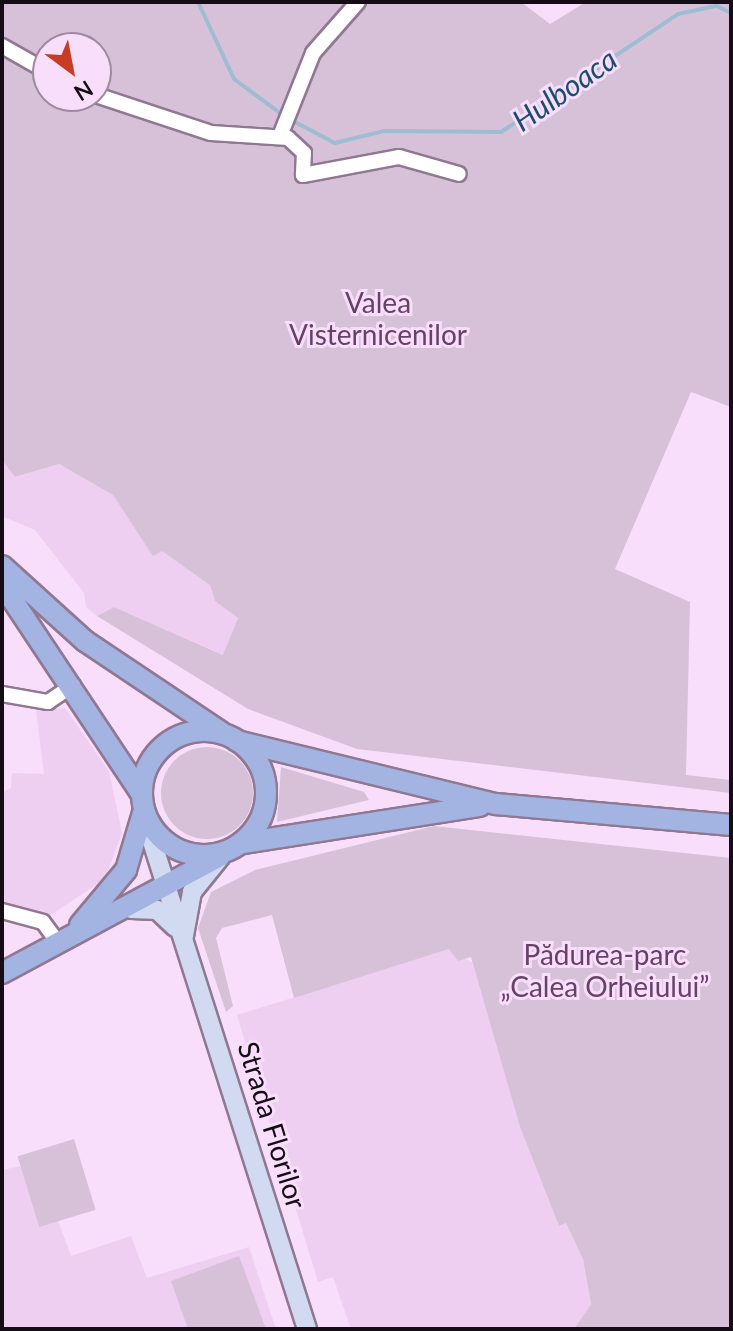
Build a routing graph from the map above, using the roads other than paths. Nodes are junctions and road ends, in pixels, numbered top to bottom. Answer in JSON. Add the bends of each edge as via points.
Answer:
{"nodes":[{"id":1,"x":358,"y":2,"type":"edge"},
{"id":2,"x":2,"y":46,"type":"edge"},
{"id":3,"x":32,"y":63,"type":"edge"},
{"id":4,"x":112,"y":100,"type":"edge"},
{"id":5,"x":280,"y":136,"type":"junction"},
{"id":6,"x":459,"y":174,"type":"dead end"},
{"id":7,"x":2,"y":566,"type":"edge"},
{"id":8,"x":2,"y":584,"type":"edge"},
{"id":9,"x":73,"y":685,"type":"junction"},
{"id":10,"x":2,"y":694,"type":"edge"},
{"id":11,"x":229,"y":736,"type":"junction"},
{"id":12,"x":142,"y":803,"type":"junction"},
{"id":13,"x":496,"y":804,"type":"junction"},
{"id":14,"x":731,"y":825,"type":"edge"},
{"id":15,"x":243,"y":843,"type":"junction"},
{"id":16,"x":224,"y":854,"type":"junction"},
{"id":17,"x":164,"y":890,"type":"junction"},
{"id":18,"x":131,"y":909,"type":"junction"},
{"id":19,"x":2,"y":911,"type":"edge"},
{"id":20,"x":65,"y":936,"type":"junction"},
{"id":21,"x":184,"y":939,"type":"junction"},
{"id":22,"x":2,"y":973,"type":"edge"},
{"id":23,"x":307,"y":1329,"type":"edge"}],
"edges":[{"from":1,"to":5,"type":"street","via":[[313,53]]},
{"from":2,"to":3,"type":"street"},
{"from":4,"to":5,"type":"street","via":[[211,133]]},
{"from":5,"to":6,"type":"street","via":[[304,153],[303,175],[399,157]]},
{"from":7,"to":11,"type":"main road","via":[[85,641]]},
{"from":8,"to":9,"type":"main road"},
{"from":9,"to":10,"type":"street","via":[[48,702]]},
{"from":9,"to":12,"type":"main road"},
{"from":11,"to":12,"type":"main road","via":[[175,738],[151,761]]},
{"from":11,"to":13,"type":"main road"},
{"from":11,"to":15,"type":"main road","via":[[262,770],[267,790],[257,828]]},
{"from":12,"to":16,"type":"main road","via":[[187,853]]},
{"from":12,"to":17,"type":"main road","name":"Strada Florilor"},
{"from":12,"to":20,"type":"main road","via":[[126,870]]},
{"from":13,"to":14,"type":"main road"},
{"from":13,"to":15,"type":"main road"},
{"from":15,"to":16,"type":"main road"},
{"from":16,"to":17,"type":"main road"},
{"from":16,"to":21,"type":"main road","name":"Strada Florilor","via":[[192,892]]},
{"from":17,"to":18,"type":"main road"},
{"from":17,"to":21,"type":"main road","name":"Strada Florilor"},
{"from":18,"to":20,"type":"main road"},
{"from":18,"to":21,"type":"main road","name":"Strada Florilor","via":[[164,914]]},
{"from":19,"to":20,"type":"street","via":[[43,922]]},
{"from":20,"to":22,"type":"main road"},
{"from":21,"to":23,"type":"main road","name":"Strada Florilor"}]}
